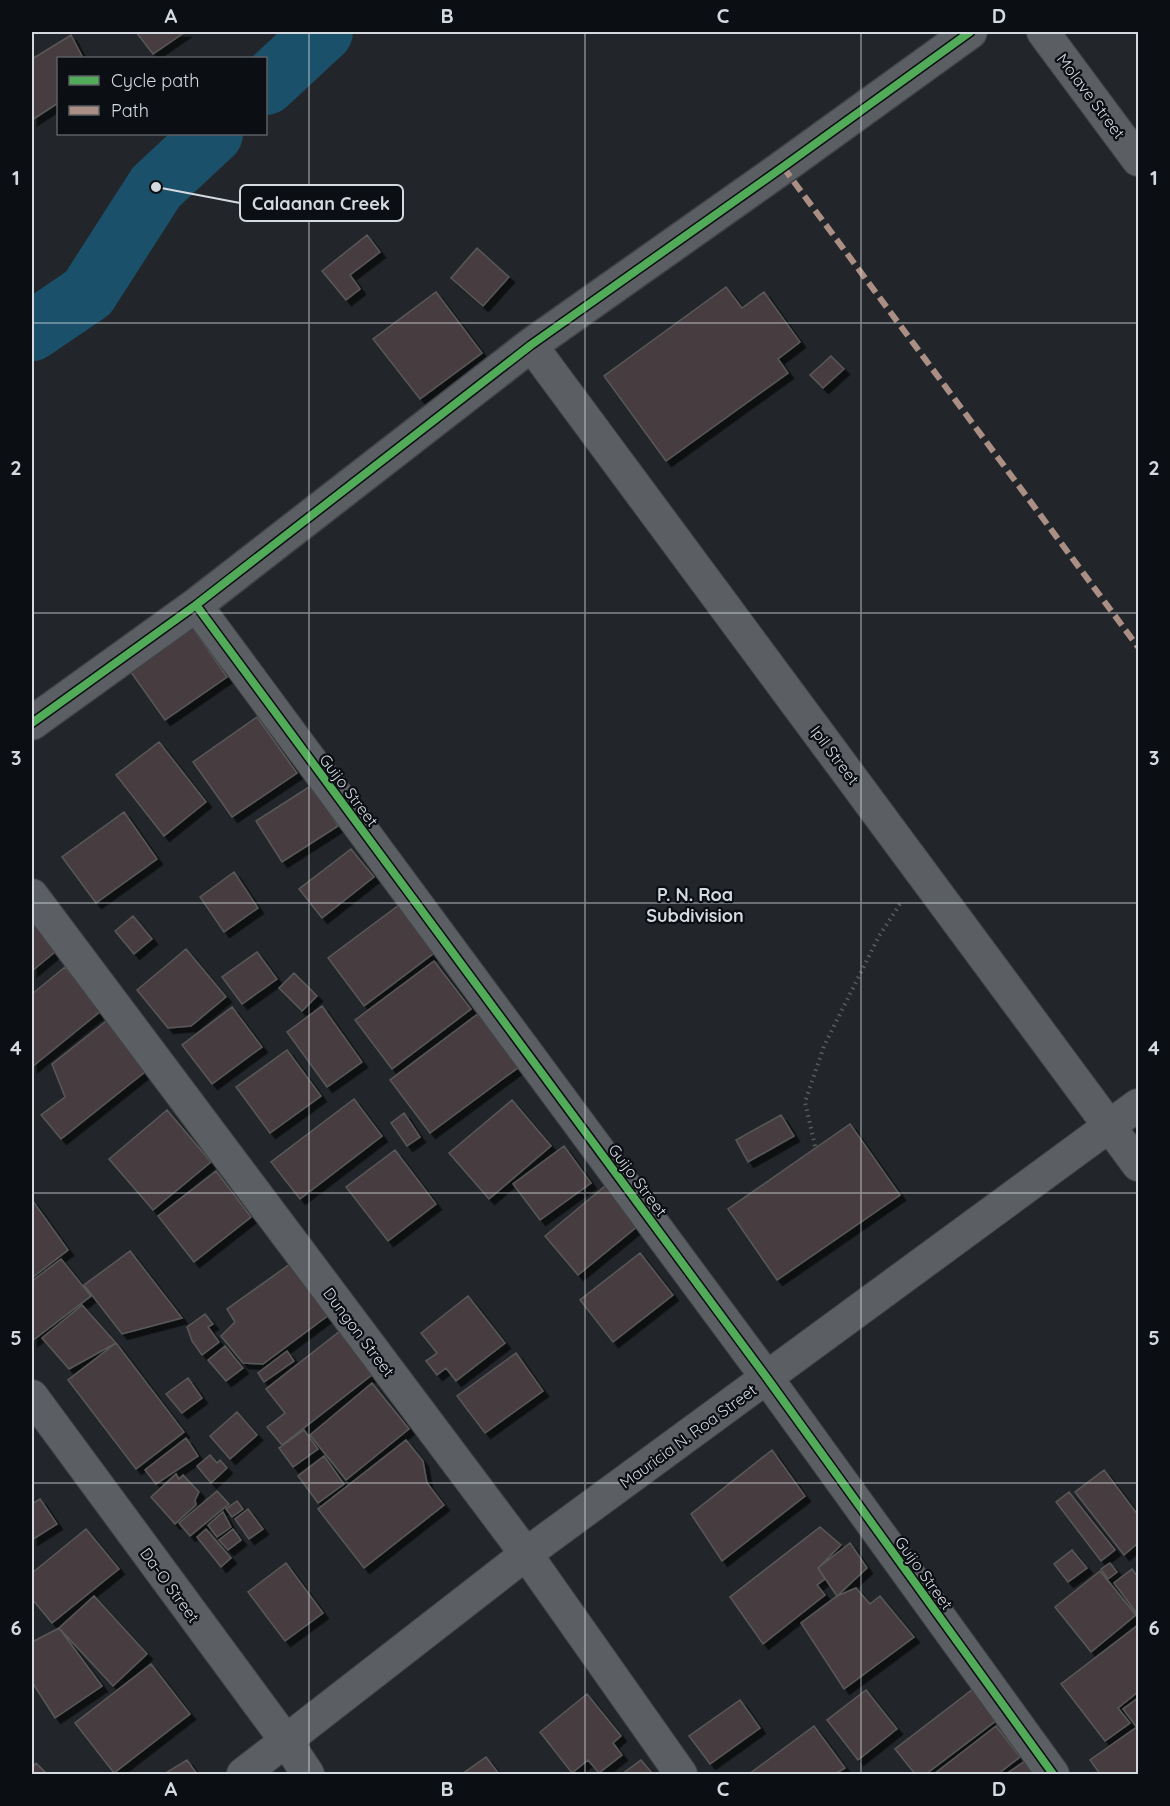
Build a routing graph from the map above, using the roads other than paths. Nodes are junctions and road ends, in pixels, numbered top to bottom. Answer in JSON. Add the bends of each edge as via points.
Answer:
{"nodes":[{"id":1,"x":970,"y":32,"type":"edge"},
{"id":2,"x":1043,"y":32,"type":"edge"},
{"id":3,"x":1138,"y":160,"type":"edge"},
{"id":4,"x":531,"y":345,"type":"junction"},
{"id":5,"x":196,"y":605,"type":"junction"},
{"id":6,"x":32,"y":723,"type":"edge"},
{"id":7,"x":32,"y":895,"type":"edge"},
{"id":8,"x":1138,"y":1105,"type":"edge"},
{"id":9,"x":1110,"y":1126,"type":"junction"},
{"id":10,"x":1138,"y":1165,"type":"edge"},
{"id":11,"x":767,"y":1378,"type":"junction"},
{"id":12,"x":32,"y":1396,"type":"edge"},
{"id":13,"x":526,"y":1554,"type":"junction"},
{"id":14,"x":285,"y":1741,"type":"junction"},
{"id":15,"x":243,"y":1774,"type":"edge"},
{"id":16,"x":308,"y":1774,"type":"edge"},
{"id":17,"x":681,"y":1774,"type":"edge"},
{"id":18,"x":1053,"y":1774,"type":"edge"}],
"edges":[{"from":1,"to":4,"type":"street"},
{"from":2,"to":3,"type":"street","name":"Molave Street"},
{"from":4,"to":5,"type":"street"},
{"from":4,"to":9,"type":"street","name":"Ipil Street"},
{"from":5,"to":6,"type":"street"},
{"from":5,"to":11,"type":"street","name":"Guijo Street"},
{"from":7,"to":13,"type":"street","name":"Dungon Street"},
{"from":8,"to":9,"type":"street","name":"Mauricia N. Roa Street"},
{"from":9,"to":10,"type":"street","name":"Ipil Street"},
{"from":9,"to":11,"type":"street","name":"Mauricia N. Roa Street"},
{"from":11,"to":13,"type":"street","name":"Mauricia N. Roa Street"},
{"from":11,"to":18,"type":"street","name":"Guijo Street"},
{"from":12,"to":14,"type":"street","name":"Da-O Street"},
{"from":13,"to":14,"type":"street","name":"Mauricia N. Roa Street"},
{"from":13,"to":17,"type":"street","name":"Dungon Street"},
{"from":14,"to":15,"type":"street","name":"Mauricia N. Roa Street"},
{"from":14,"to":16,"type":"street","name":"Da-O Street"}]}
